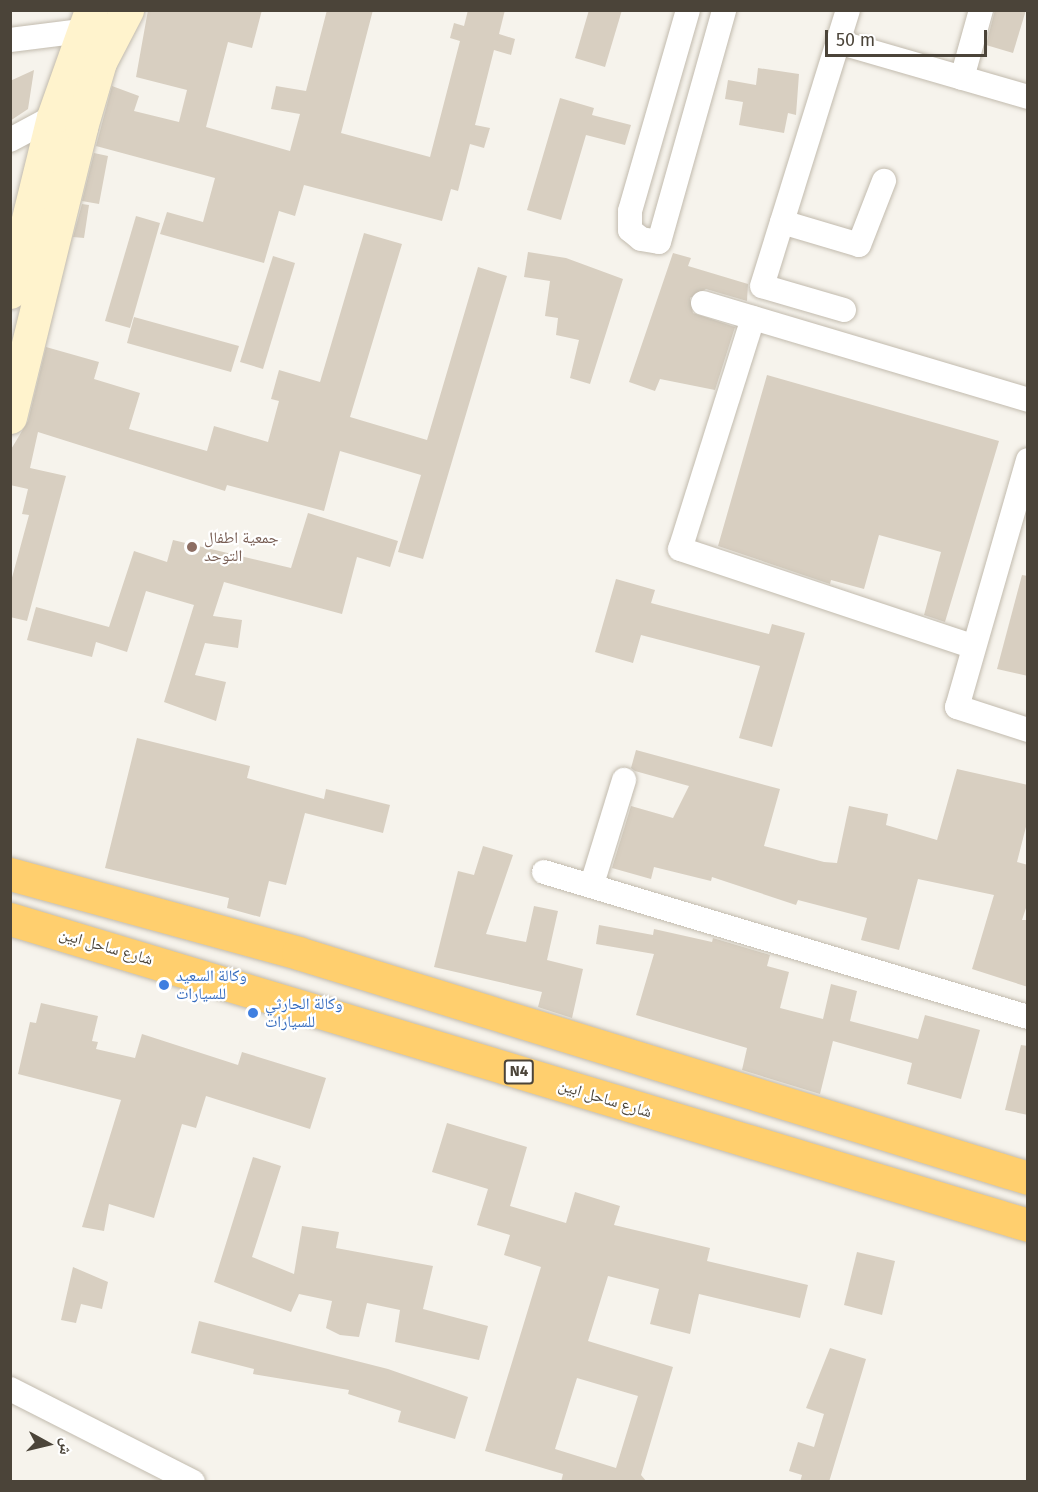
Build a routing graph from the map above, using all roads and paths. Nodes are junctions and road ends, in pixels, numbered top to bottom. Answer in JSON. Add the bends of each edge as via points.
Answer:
{"nodes":[{"id":1,"x":127,"y":10,"type":"edge"},
{"id":2,"x":688,"y":10,"type":"edge"},
{"id":3,"x":724,"y":10,"type":"edge"},
{"id":4,"x":848,"y":10,"type":"edge"},
{"id":5,"x":981,"y":10,"type":"edge"},
{"id":6,"x":86,"y":21,"type":"edge"},
{"id":7,"x":10,"y":40,"type":"edge"},
{"id":8,"x":838,"y":42,"type":"junction"},
{"id":9,"x":962,"y":78,"type":"junction"},
{"id":10,"x":1026,"y":91,"type":"edge"},
{"id":11,"x":53,"y":117,"type":"junction"},
{"id":12,"x":10,"y":140,"type":"edge"},
{"id":13,"x":884,"y":181,"type":"dead end"},
{"id":14,"x":782,"y":222,"type":"junction"},
{"id":15,"x":10,"y":292,"type":"edge"},
{"id":16,"x":703,"y":303,"type":"dead end"},
{"id":17,"x":844,"y":310,"type":"dead end"},
{"id":18,"x":753,"y":318,"type":"junction"},
{"id":19,"x":1028,"y":400,"type":"edge"},
{"id":20,"x":10,"y":417,"type":"edge"},
{"id":21,"x":1028,"y":460,"type":"edge"},
{"id":22,"x":972,"y":646,"type":"junction"},
{"id":23,"x":1028,"y":730,"type":"edge"},
{"id":24,"x":624,"y":780,"type":"dead end"},
{"id":25,"x":544,"y":872,"type":"dead end"},
{"id":26,"x":10,"y":874,"type":"edge"},
{"id":27,"x":592,"y":884,"type":"junction"},
{"id":28,"x":10,"y":919,"type":"edge"},
{"id":29,"x":1028,"y":1017,"type":"edge"},
{"id":30,"x":1028,"y":1178,"type":"edge"},
{"id":31,"x":1028,"y":1226,"type":"edge"},
{"id":32,"x":10,"y":1389,"type":"edge"},
{"id":33,"x":193,"y":1482,"type":"edge"}],
"edges":[{"from":1,"to":20,"type":"main road","via":[[100,62],[81,127]]},
{"from":2,"to":3,"type":"street","via":[[630,211],[630,230],[641,239],[659,242]]},
{"from":4,"to":8,"type":"street"},
{"from":5,"to":9,"type":"street"},
{"from":6,"to":7,"type":"street"},
{"from":6,"to":11,"type":"main road"},
{"from":8,"to":9,"type":"street"},
{"from":8,"to":14,"type":"street"},
{"from":9,"to":10,"type":"street"},
{"from":11,"to":12,"type":"street"},
{"from":11,"to":15,"type":"main road"},
{"from":13,"to":14,"type":"street","via":[[859,245]]},
{"from":14,"to":17,"type":"street","via":[[762,286]]},
{"from":16,"to":18,"type":"street"},
{"from":18,"to":19,"type":"street"},
{"from":18,"to":22,"type":"street","via":[[680,549]]},
{"from":21,"to":22,"type":"street"},
{"from":22,"to":23,"type":"street","via":[[957,707]]},
{"from":24,"to":27,"type":"street"},
{"from":25,"to":27,"type":"street"},
{"from":26,"to":30,"type":"highway","via":[[298,953]]},
{"from":27,"to":29,"type":"street"},
{"from":28,"to":31,"type":"highway","name":"شارع ساحل ابين","number":"N4"},
{"from":32,"to":33,"type":"street"}]}
